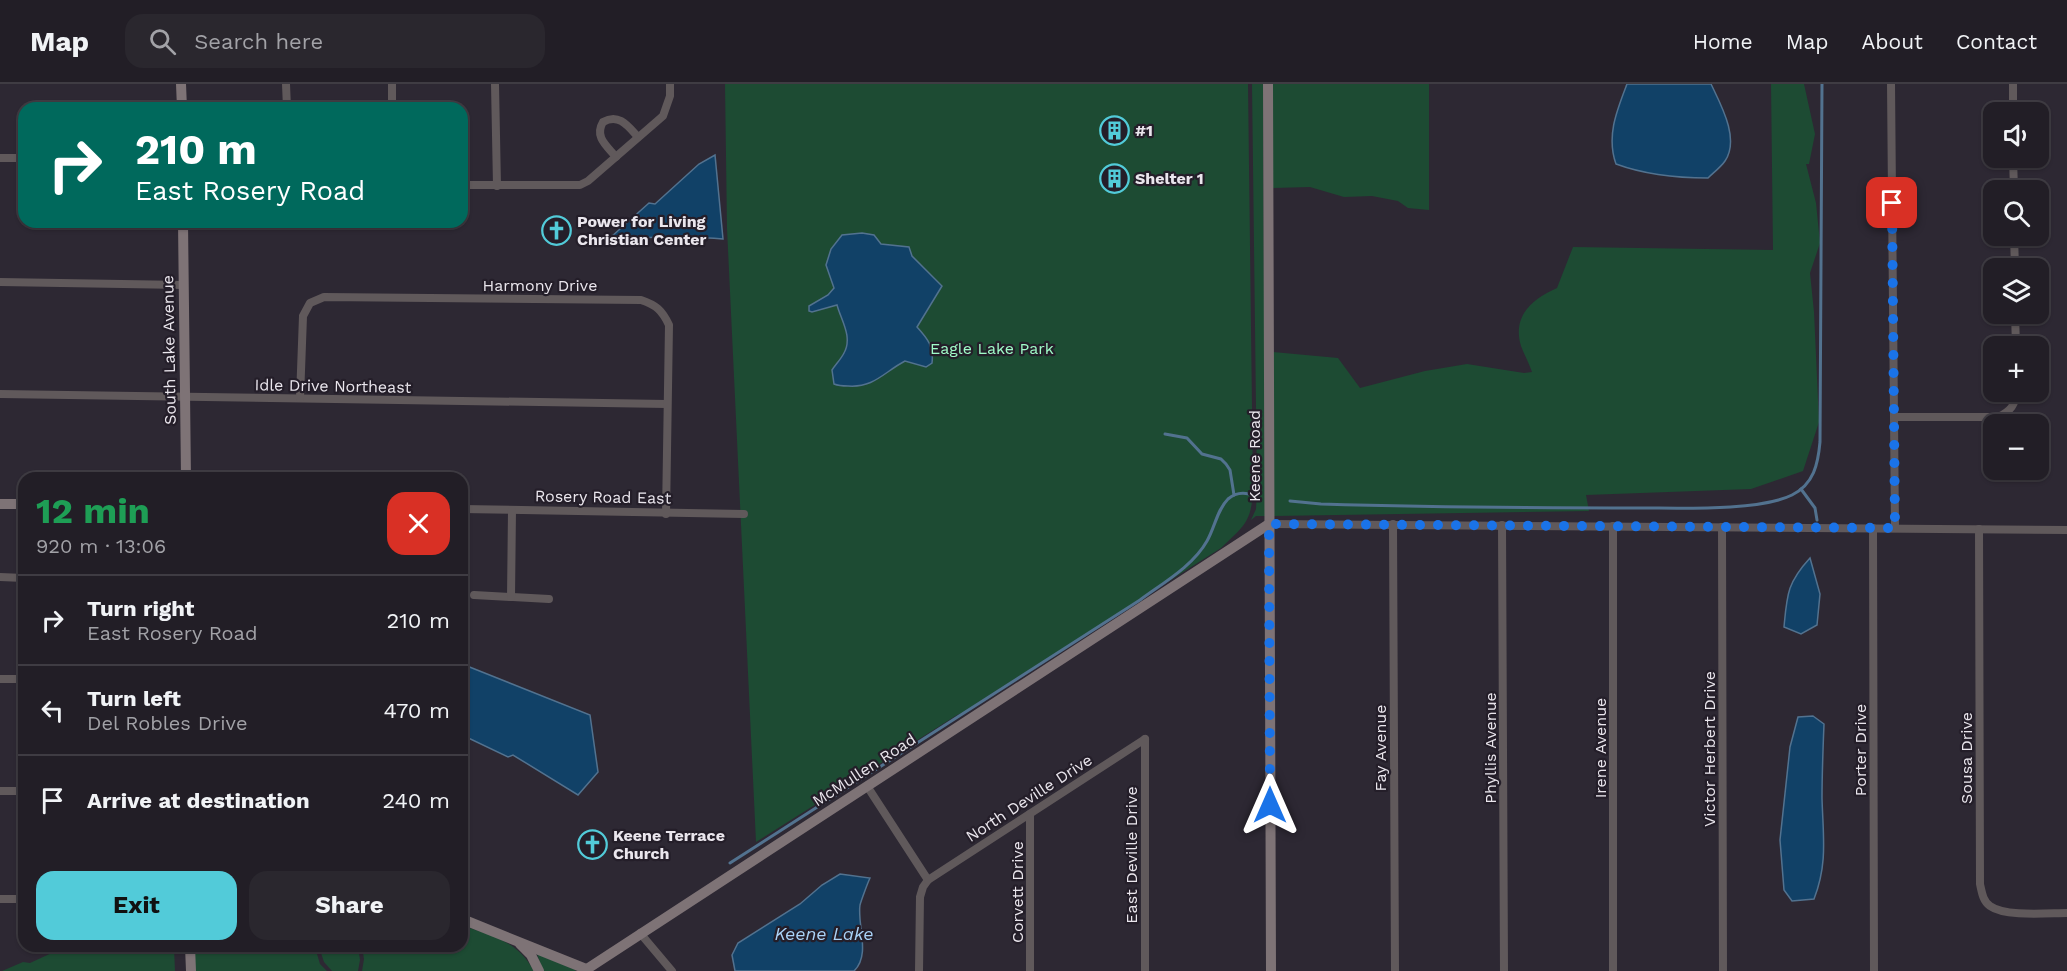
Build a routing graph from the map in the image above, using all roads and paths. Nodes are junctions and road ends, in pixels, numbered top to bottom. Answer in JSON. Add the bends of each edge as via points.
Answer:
{"nodes":[{"id":1,"x":181,"y":84,"type":"edge"},
{"id":2,"x":286,"y":84,"type":"edge"},
{"id":3,"x":392,"y":84,"type":"edge"},
{"id":4,"x":495,"y":84,"type":"edge"},
{"id":5,"x":670,"y":84,"type":"edge"},
{"id":6,"x":1268,"y":84,"type":"edge"},
{"id":7,"x":1891,"y":84,"type":"edge"},
{"id":8,"x":2013,"y":84,"type":"edge"},
{"id":9,"x":182,"y":102,"type":"edge"},
{"id":10,"x":287,"y":102,"type":"edge"},
{"id":11,"x":392,"y":102,"type":"edge"},
{"id":12,"x":2013,"y":102,"type":"edge"},
{"id":13,"x":638,"y":137,"type":"junction"},
{"id":14,"x":616,"y":157,"type":"junction"},
{"id":15,"x":0,"y":158,"type":"edge"},
{"id":16,"x":18,"y":158,"type":"edge"},
{"id":17,"x":468,"y":185,"type":"edge"},
{"id":18,"x":497,"y":186,"type":"junction"},
{"id":19,"x":183,"y":228,"type":"edge"},
{"id":20,"x":0,"y":282,"type":"edge"},
{"id":21,"x":184,"y":285,"type":"junction"},
{"id":22,"x":0,"y":394,"type":"edge"},
{"id":23,"x":185,"y":397,"type":"junction"},
{"id":24,"x":300,"y":399,"type":"junction"},
{"id":25,"x":2014,"y":402,"type":"edge"},
{"id":26,"x":667,"y":404,"type":"junction"},
{"id":27,"x":1895,"y":417,"type":"junction"},
{"id":28,"x":186,"y":472,"type":"edge"},
{"id":29,"x":0,"y":504,"type":"edge"},
{"id":30,"x":18,"y":504,"type":"edge"},
{"id":31,"x":468,"y":509,"type":"edge"},
{"id":32,"x":512,"y":510,"type":"junction"},
{"id":33,"x":666,"y":514,"type":"junction"},
{"id":34,"x":744,"y":514,"type":"dead end"},
{"id":35,"x":1269,"y":524,"type":"junction"},
{"id":36,"x":1393,"y":524,"type":"junction"},
{"id":37,"x":1502,"y":525,"type":"junction"},
{"id":38,"x":1613,"y":526,"type":"junction"},
{"id":39,"x":1722,"y":527,"type":"junction"},
{"id":40,"x":1873,"y":528,"type":"junction"},
{"id":41,"x":1895,"y":528,"type":"junction"},
{"id":42,"x":1979,"y":529,"type":"junction"},
{"id":43,"x":2067,"y":530,"type":"edge"},
{"id":44,"x":0,"y":577,"type":"edge"},
{"id":45,"x":18,"y":578,"type":"edge"},
{"id":46,"x":474,"y":595,"type":"dead end"},
{"id":47,"x":511,"y":597,"type":"junction"},
{"id":48,"x":549,"y":599,"type":"dead end"},
{"id":49,"x":0,"y":679,"type":"edge"},
{"id":50,"x":18,"y":679,"type":"edge"},
{"id":51,"x":1145,"y":740,"type":"joint"},
{"id":52,"x":867,"y":786,"type":"junction"},
{"id":53,"x":0,"y":791,"type":"edge"},
{"id":54,"x":18,"y":791,"type":"edge"},
{"id":55,"x":1030,"y":814,"type":"junction"},
{"id":56,"x":928,"y":880,"type":"junction"},
{"id":57,"x":0,"y":899,"type":"edge"},
{"id":58,"x":18,"y":899,"type":"edge"},
{"id":59,"x":2067,"y":913,"type":"edge"},
{"id":60,"x":468,"y":921,"type":"edge"},
{"id":61,"x":640,"y":933,"type":"junction"},
{"id":62,"x":518,"y":942,"type":"junction"},
{"id":63,"x":190,"y":952,"type":"edge"},
{"id":64,"x":585,"y":970,"type":"edge"},
{"id":65,"x":191,"y":971,"type":"edge"},
{"id":66,"x":539,"y":971,"type":"edge"},
{"id":67,"x":672,"y":971,"type":"edge"},
{"id":68,"x":919,"y":971,"type":"edge"},
{"id":69,"x":1030,"y":971,"type":"edge"},
{"id":70,"x":1144,"y":971,"type":"edge"},
{"id":71,"x":1271,"y":971,"type":"edge"},
{"id":72,"x":1395,"y":971,"type":"edge"},
{"id":73,"x":1504,"y":971,"type":"edge"},
{"id":74,"x":1614,"y":971,"type":"edge"},
{"id":75,"x":1723,"y":971,"type":"edge"},
{"id":76,"x":1874,"y":971,"type":"edge"}],
"edges":[{"from":1,"to":9,"type":"street"},
{"from":2,"to":10,"type":"street"},
{"from":3,"to":11,"type":"street"},
{"from":4,"to":18,"type":"street"},
{"from":5,"to":13,"type":"street","via":[[663,116]]},
{"from":6,"to":35,"type":"street","name":"Keene Road"},
{"from":7,"to":27,"type":"street"},
{"from":8,"to":12,"type":"street"},
{"from":13,"to":14,"type":"street"},
{"from":13,"to":14,"type":"street","via":[[622,120],[603,122],[599,133]]},
{"from":14,"to":18,"type":"street","via":[[580,186]]},
{"from":15,"to":16,"type":"street"},
{"from":17,"to":18,"type":"street"},
{"from":19,"to":21,"type":"street","name":"South Lake Avenue"},
{"from":20,"to":21,"type":"street"},
{"from":21,"to":23,"type":"street","name":"South Lake Avenue"},
{"from":22,"to":23,"type":"street","name":"Idle Drive Northeast"},
{"from":23,"to":24,"type":"street","name":"Idle Drive Northeast"},
{"from":23,"to":28,"type":"street","name":"South Lake Avenue"},
{"from":24,"to":26,"type":"street","name":"Idle Drive Northeast"},
{"from":24,"to":26,"type":"street","name":"Harmony Drive","via":[[303,316],[310,303],[324,297],[641,300],[654,304],[669,325]]},
{"from":25,"to":27,"type":"street","via":[[2013,408],[1998,417]]},
{"from":26,"to":33,"type":"street","name":"Harmony Drive"},
{"from":27,"to":41,"type":"street"},
{"from":29,"to":30,"type":"street"},
{"from":31,"to":32,"type":"street","name":"Rosery Road East"},
{"from":32,"to":33,"type":"street","name":"Rosery Road East"},
{"from":32,"to":47,"type":"street"},
{"from":33,"to":34,"type":"street","name":"Rosery Road East"},
{"from":35,"to":36,"type":"street"},
{"from":35,"to":52,"type":"street","name":"McMullen Road"},
{"from":35,"to":71,"type":"street","name":"Keene Road"},
{"from":36,"to":37,"type":"street"},
{"from":36,"to":72,"type":"street","name":"Fay Avenue"},
{"from":37,"to":38,"type":"street"},
{"from":37,"to":73,"type":"street","name":"Phyllis Avenue"},
{"from":38,"to":39,"type":"street"},
{"from":38,"to":74,"type":"street","name":"Irene Avenue"},
{"from":39,"to":40,"type":"street"},
{"from":39,"to":75,"type":"street","name":"Victor Herbert Drive"},
{"from":40,"to":41,"type":"street"},
{"from":40,"to":76,"type":"street","name":"Porter Drive"},
{"from":41,"to":42,"type":"street"},
{"from":42,"to":43,"type":"street"},
{"from":42,"to":59,"type":"street","name":"Sousa Drive","via":[[1982,896],[2000,910]]},
{"from":44,"to":45,"type":"street"},
{"from":46,"to":47,"type":"street"},
{"from":47,"to":48,"type":"street"},
{"from":49,"to":50,"type":"street"},
{"from":51,"to":55,"type":"street","name":"North Deville Drive"},
{"from":51,"to":70,"type":"street","name":"East Deville Drive"},
{"from":52,"to":56,"type":"street"},
{"from":52,"to":61,"type":"street","name":"McMullen Road"},
{"from":53,"to":54,"type":"street"},
{"from":55,"to":56,"type":"street","name":"North Deville Drive"},
{"from":55,"to":69,"type":"street","name":"Corvett Drive"},
{"from":56,"to":68,"type":"street","via":[[920,897]]},
{"from":57,"to":58,"type":"street"},
{"from":60,"to":62,"type":"street","name":"McMullen Road"},
{"from":61,"to":64,"type":"street","name":"McMullen Road"},
{"from":61,"to":67,"type":"street"},
{"from":62,"to":64,"type":"street","name":"McMullen Road"},
{"from":62,"to":66,"type":"street"},
{"from":63,"to":65,"type":"street"}]}
